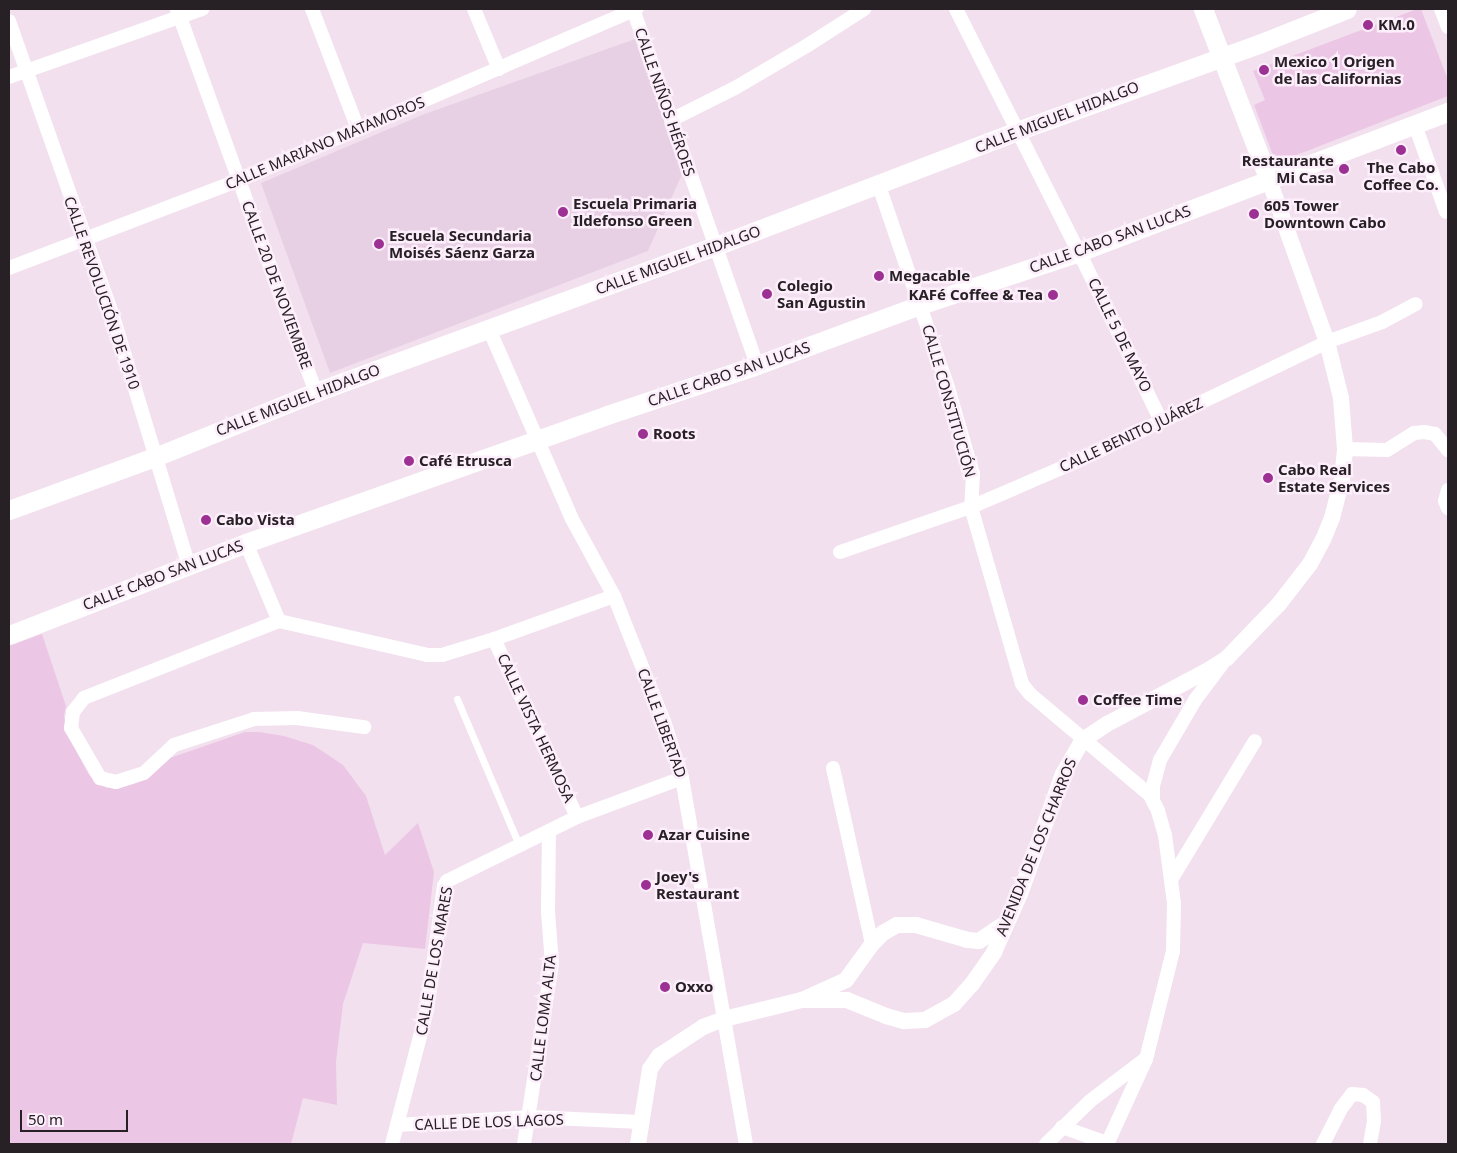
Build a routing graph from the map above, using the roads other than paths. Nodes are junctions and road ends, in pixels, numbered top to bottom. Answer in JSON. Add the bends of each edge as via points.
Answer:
{"nodes":[{"id":1,"x":202,"y":9,"type":"edge"},
{"id":2,"x":312,"y":9,"type":"edge"},
{"id":3,"x":474,"y":9,"type":"edge"},
{"id":4,"x":864,"y":9,"type":"edge"},
{"id":5,"x":956,"y":9,"type":"edge"},
{"id":6,"x":1203,"y":9,"type":"edge"},
{"id":7,"x":1347,"y":9,"type":"edge"},
{"id":8,"x":1441,"y":9,"type":"edge"},
{"id":9,"x":635,"y":10,"type":"edge"},
{"id":10,"x":178,"y":13,"type":"edge"},
{"id":11,"x":9,"y":21,"type":"edge"},
{"id":12,"x":1448,"y":27,"type":"edge"},
{"id":13,"x":1221,"y":57,"type":"junction"},
{"id":14,"x":499,"y":69,"type":"junction"},
{"id":15,"x":25,"y":71,"type":"junction"},
{"id":16,"x":9,"y":77,"type":"edge"},
{"id":17,"x":1448,"y":112,"type":"edge"},
{"id":18,"x":672,"y":120,"type":"junction"},
{"id":19,"x":1414,"y":125,"type":"junction"},
{"id":20,"x":358,"y":129,"type":"junction"},
{"id":21,"x":1017,"y":131,"type":"junction"},
{"id":22,"x":239,"y":180,"type":"junction"},
{"id":23,"x":1269,"y":180,"type":"junction"},
{"id":24,"x":879,"y":186,"type":"junction"},
{"id":25,"x":1446,"y":212,"type":"dead end"},
{"id":26,"x":85,"y":240,"type":"junction"},
{"id":27,"x":716,"y":246,"type":"junction"},
{"id":28,"x":1079,"y":252,"type":"junction"},
{"id":29,"x":9,"y":268,"type":"edge"},
{"id":30,"x":1416,"y":304,"type":"dead end"},
{"id":31,"x":920,"y":306,"type":"junction"},
{"id":32,"x":489,"y":329,"type":"junction"},
{"id":33,"x":1327,"y":342,"type":"junction"},
{"id":34,"x":757,"y":365,"type":"junction"},
{"id":35,"x":316,"y":392,"type":"junction"},
{"id":36,"x":1161,"y":421,"type":"junction"},
{"id":37,"x":537,"y":441,"type":"junction"},
{"id":38,"x":1345,"y":449,"type":"junction"},
{"id":39,"x":1448,"y":450,"type":"edge"},
{"id":40,"x":155,"y":457,"type":"junction"},
{"id":41,"x":1448,"y":490,"type":"edge"},
{"id":42,"x":971,"y":507,"type":"junction"},
{"id":43,"x":1448,"y":508,"type":"edge"},
{"id":44,"x":9,"y":510,"type":"edge"},
{"id":45,"x":246,"y":543,"type":"junction"},
{"id":46,"x":840,"y":552,"type":"dead end"},
{"id":47,"x":189,"y":566,"type":"junction"},
{"id":48,"x":614,"y":596,"type":"junction"},
{"id":49,"x":279,"y":622,"type":"junction"},
{"id":50,"x":9,"y":635,"type":"edge"},
{"id":51,"x":494,"y":639,"type":"junction"},
{"id":52,"x":1227,"y":658,"type":"junction"},
{"id":53,"x":457,"y":699,"type":"dead end"},
{"id":54,"x":364,"y":727,"type":"dead end"},
{"id":55,"x":1083,"y":740,"type":"junction"},
{"id":56,"x":1255,"y":741,"type":"dead end"},
{"id":57,"x":832,"y":768,"type":"dead end"},
{"id":58,"x":682,"y":778,"type":"junction"},
{"id":59,"x":1153,"y":801,"type":"junction"},
{"id":60,"x":577,"y":817,"type":"junction"},
{"id":61,"x":549,"y":831,"type":"junction"},
{"id":62,"x":519,"y":845,"type":"junction"},
{"id":63,"x":1172,"y":878,"type":"junction"},
{"id":64,"x":1006,"y":923,"type":"junction"},
{"id":65,"x":872,"y":944,"type":"junction"},
{"id":66,"x":802,"y":1000,"type":"junction"},
{"id":67,"x":724,"y":1019,"type":"junction"},
{"id":68,"x":1146,"y":1059,"type":"junction"},
{"id":69,"x":530,"y":1117,"type":"junction"},
{"id":70,"x":641,"y":1122,"type":"junction"},
{"id":71,"x":397,"y":1125,"type":"junction"},
{"id":72,"x":1062,"y":1127,"type":"junction"},
{"id":73,"x":392,"y":1144,"type":"edge"},
{"id":74,"x":524,"y":1144,"type":"edge"},
{"id":75,"x":638,"y":1144,"type":"edge"},
{"id":76,"x":746,"y":1144,"type":"edge"},
{"id":77,"x":1046,"y":1144,"type":"edge"},
{"id":78,"x":1107,"y":1144,"type":"edge"},
{"id":79,"x":1323,"y":1144,"type":"edge"},
{"id":80,"x":1370,"y":1144,"type":"edge"}],
"edges":[{"from":1,"to":10,"type":"street"},
{"from":2,"to":20,"type":"street"},
{"from":3,"to":14,"type":"street"},
{"from":4,"to":18,"type":"street","via":[[736,88]]},
{"from":5,"to":21,"type":"street","name":"CALLE 5 DE MAYO"},
{"from":6,"to":13,"type":"main road"},
{"from":7,"to":13,"type":"main road","name":"CALLE MIGUEL HIDALGO"},
{"from":8,"to":12,"type":"street"},
{"from":9,"to":14,"type":"street","name":"CALLE MARIANO MATAMOROS"},
{"from":9,"to":18,"type":"street","name":"CALLE NIÑOS HÉROES"},
{"from":10,"to":15,"type":"street"},
{"from":10,"to":22,"type":"street","name":"CALLE 20 DE NOVIEMBRE"},
{"from":11,"to":15,"type":"street","name":"CALLE REVOLUCIÓN DE 1910"},
{"from":13,"to":21,"type":"main road","name":"CALLE MIGUEL HIDALGO"},
{"from":13,"to":23,"type":"main road"},
{"from":14,"to":20,"type":"street","name":"CALLE MARIANO MATAMOROS"},
{"from":15,"to":16,"type":"street"},
{"from":15,"to":26,"type":"street","name":"CALLE REVOLUCIÓN DE 1910"},
{"from":17,"to":19,"type":"main road","name":"CALLE CABO SAN LUCAS"},
{"from":18,"to":27,"type":"street","name":"CALLE NIÑOS HÉROES"},
{"from":19,"to":23,"type":"main road","name":"CALLE CABO SAN LUCAS"},
{"from":19,"to":25,"type":"street"},
{"from":20,"to":22,"type":"street","name":"CALLE MARIANO MATAMOROS"},
{"from":21,"to":24,"type":"main road","name":"CALLE MIGUEL HIDALGO"},
{"from":21,"to":28,"type":"street","name":"CALLE 5 DE MAYO"},
{"from":22,"to":26,"type":"street","name":"CALLE MARIANO MATAMOROS"},
{"from":22,"to":35,"type":"street","name":"CALLE 20 DE NOVIEMBRE"},
{"from":23,"to":28,"type":"main road","name":"CALLE CABO SAN LUCAS"},
{"from":23,"to":33,"type":"street","name":"AVENIDA DE LOS CHARROS"},
{"from":24,"to":27,"type":"main road","name":"CALLE MIGUEL HIDALGO"},
{"from":24,"to":31,"type":"street","name":"CALLE CONSTITUCIÓN"},
{"from":26,"to":29,"type":"street","name":"CALLE MARIANO MATAMOROS"},
{"from":26,"to":40,"type":"street","name":"CALLE REVOLUCIÓN DE 1910","via":[[112,313]]},
{"from":27,"to":32,"type":"main road","name":"CALLE MIGUEL HIDALGO"},
{"from":27,"to":34,"type":"street","name":"CALLE NIÑOS HÉROES"},
{"from":28,"to":31,"type":"main road","name":"CALLE CABO SAN LUCAS"},
{"from":28,"to":36,"type":"street","name":"CALLE 5 DE MAYO"},
{"from":30,"to":33,"type":"street","name":"CALLE BENITO JUÁREZ","via":[[1382,322]]},
{"from":31,"to":34,"type":"main road","name":"CALLE CABO SAN LUCAS"},
{"from":31,"to":42,"type":"street","name":"CALLE CONSTITUCIÓN","via":[[973,474]]},
{"from":32,"to":35,"type":"main road","name":"CALLE MIGUEL HIDALGO"},
{"from":32,"to":37,"type":"street","name":"CALLE LIBERTAD"},
{"from":33,"to":36,"type":"street","name":"CALLE BENITO JUÁREZ"},
{"from":33,"to":38,"type":"street","name":"AVENIDA DE LOS CHARROS","via":[[1340,398]]},
{"from":34,"to":37,"type":"main road","name":"CALLE CABO SAN LUCAS"},
{"from":35,"to":40,"type":"main road","name":"CALLE MIGUEL HIDALGO"},
{"from":36,"to":42,"type":"street","name":"CALLE BENITO JUÁREZ"},
{"from":37,"to":45,"type":"main road","name":"CALLE CABO SAN LUCAS"},
{"from":37,"to":48,"type":"street","name":"CALLE LIBERTAD","via":[[572,519]]},
{"from":38,"to":39,"type":"street","via":[[1387,450],[1414,433],[1424,432],[1435,434]]},
{"from":38,"to":52,"type":"street","name":"AVENIDA DE LOS CHARROS","via":[[1338,500],[1323,540],[1279,604]]},
{"from":40,"to":44,"type":"main road","name":"CALLE MIGUEL HIDALGO"},
{"from":40,"to":47,"type":"street","name":"CALLE REVOLUCIÓN DE 1910"},
{"from":41,"to":43,"type":"street","via":[[1445,501]]},
{"from":42,"to":46,"type":"street","name":"CALLE BENITO JUÁREZ"},
{"from":42,"to":55,"type":"street","name":"CALLE CONSTITUCIÓN","via":[[1022,684]]},
{"from":45,"to":47,"type":"main road","name":"CALLE CABO SAN LUCAS"},
{"from":45,"to":49,"type":"street"},
{"from":47,"to":50,"type":"main road","name":"CALLE CABO SAN LUCAS"},
{"from":48,"to":51,"type":"street"},
{"from":48,"to":58,"type":"street","name":"CALLE LIBERTAD","via":[[665,724]]},
{"from":49,"to":51,"type":"street","via":[[427,655],[442,655]]},
{"from":49,"to":54,"type":"street","via":[[84,698],[73,712],[71,728],[100,778],[116,782],[144,773],[174,745],[254,719],[297,718]]},
{"from":51,"to":60,"type":"street","name":"CALLE VISTA HERMOSA"},
{"from":52,"to":55,"type":"street","name":"AVENIDA DE LOS CHARROS"},
{"from":52,"to":59,"type":"street","via":[[1204,686],[1163,754],[1155,776]]},
{"from":53,"to":62,"type":"lane"},
{"from":55,"to":59,"type":"street","name":"CALLE CONSTITUCIÓN","via":[[1145,790]]},
{"from":55,"to":64,"type":"street","name":"AVENIDA DE LOS CHARROS","via":[[1063,774],[1020,894]]},
{"from":56,"to":63,"type":"street"},
{"from":57,"to":65,"type":"street"},
{"from":58,"to":60,"type":"street","name":"CALLE DE LOS MARES"},
{"from":58,"to":67,"type":"street","name":"CALLE LIBERTAD"},
{"from":59,"to":63,"type":"street","via":[[1163,828]]},
{"from":60,"to":61,"type":"street","name":"CALLE DE LOS MARES"},
{"from":61,"to":62,"type":"street","name":"CALLE DE LOS MARES"},
{"from":61,"to":69,"type":"street","name":"CALLE LOMA ALTA","via":[[548,912],[552,964]]},
{"from":62,"to":71,"type":"street","name":"CALLE DE LOS MARES","via":[[447,881],[444,886],[427,1010]]},
{"from":63,"to":68,"type":"street","via":[[1173,951]]},
{"from":64,"to":65,"type":"street","via":[[979,941],[916,925],[897,925]]},
{"from":64,"to":66,"type":"street","name":"AVENIDA DE LOS CHARROS","via":[[994,952],[972,984],[949,1007],[925,1020],[904,1021],[847,1000]]},
{"from":65,"to":66,"type":"street","name":"AVENIDA DE LOS CHARROS","via":[[846,980]]},
{"from":66,"to":67,"type":"street","name":"AVENIDA DE LOS CHARROS"},
{"from":67,"to":70,"type":"street","name":"AVENIDA DE LOS CHARROS","via":[[703,1027],[659,1056],[650,1069]]},
{"from":67,"to":76,"type":"street","name":"CALLE LIBERTAD"},
{"from":68,"to":72,"type":"street","via":[[1090,1101]]},
{"from":68,"to":78,"type":"street"},
{"from":69,"to":70,"type":"street","name":"CALLE DE LOS LAGOS"},
{"from":69,"to":71,"type":"street","name":"CALLE DE LOS LAGOS"},
{"from":69,"to":74,"type":"street","name":"CALLE LOMA ALTA"},
{"from":70,"to":75,"type":"street","name":"AVENIDA DE LOS CHARROS"},
{"from":71,"to":73,"type":"street","name":"CALLE DE LOS MARES"},
{"from":72,"to":77,"type":"street"},
{"from":72,"to":78,"type":"street"},
{"from":79,"to":80,"type":"street","via":[[1352,1094],[1363,1095],[1372,1102],[1374,1121]]}]}
